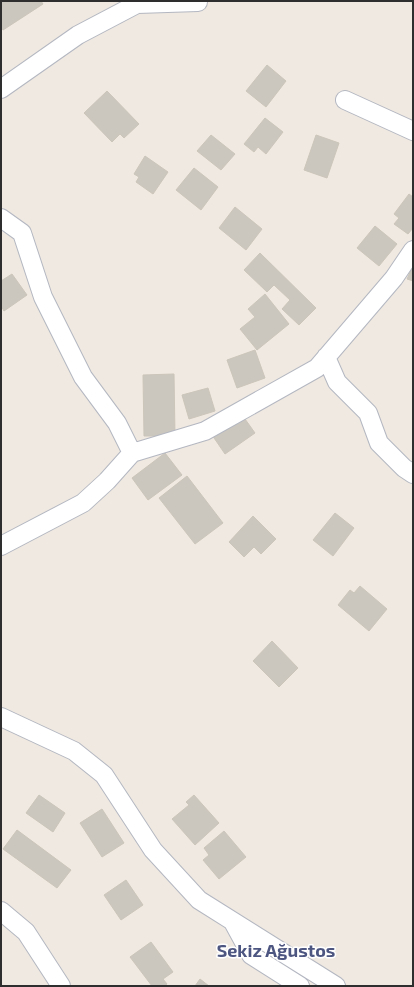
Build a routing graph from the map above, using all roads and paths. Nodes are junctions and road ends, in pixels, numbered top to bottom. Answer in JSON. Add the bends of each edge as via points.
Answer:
{"nodes":[{"id":1,"x":198,"y":2,"type":"edge"},
{"id":2,"x":1,"y":89,"type":"edge"},
{"id":3,"x":344,"y":100,"type":"dead end"},
{"id":4,"x":413,"y":131,"type":"edge"},
{"id":5,"x":1,"y":218,"type":"edge"},
{"id":6,"x":413,"y":250,"type":"edge"},
{"id":7,"x":326,"y":356,"type":"junction"},
{"id":8,"x":132,"y":453,"type":"junction"},
{"id":9,"x":413,"y":474,"type":"edge"},
{"id":10,"x":1,"y":546,"type":"edge"},
{"id":11,"x":1,"y":717,"type":"edge"},
{"id":12,"x":1,"y":911,"type":"edge"},
{"id":13,"x":233,"y":921,"type":"junction"},
{"id":14,"x":61,"y":986,"type":"edge"},
{"id":15,"x":300,"y":986,"type":"edge"},
{"id":16,"x":336,"y":986,"type":"edge"}],
"edges":[{"from":1,"to":2,"type":"street","via":[[137,4],[78,35]]},
{"from":3,"to":4,"type":"street"},
{"from":5,"to":8,"type":"street","via":[[22,233],[43,297],[80,370],[117,423]]},
{"from":6,"to":7,"type":"street","via":[[394,278]]},
{"from":7,"to":8,"type":"street","via":[[317,368],[205,430]]},
{"from":7,"to":9,"type":"street","via":[[337,382],[368,413],[379,443]]},
{"from":8,"to":10,"type":"street","via":[[83,503]]},
{"from":11,"to":13,"type":"street","via":[[74,750],[104,775],[153,850],[199,900]]},
{"from":12,"to":14,"type":"street","via":[[26,932]]},
{"from":13,"to":15,"type":"street","via":[[251,955]]},
{"from":13,"to":16,"type":"street"}]}
